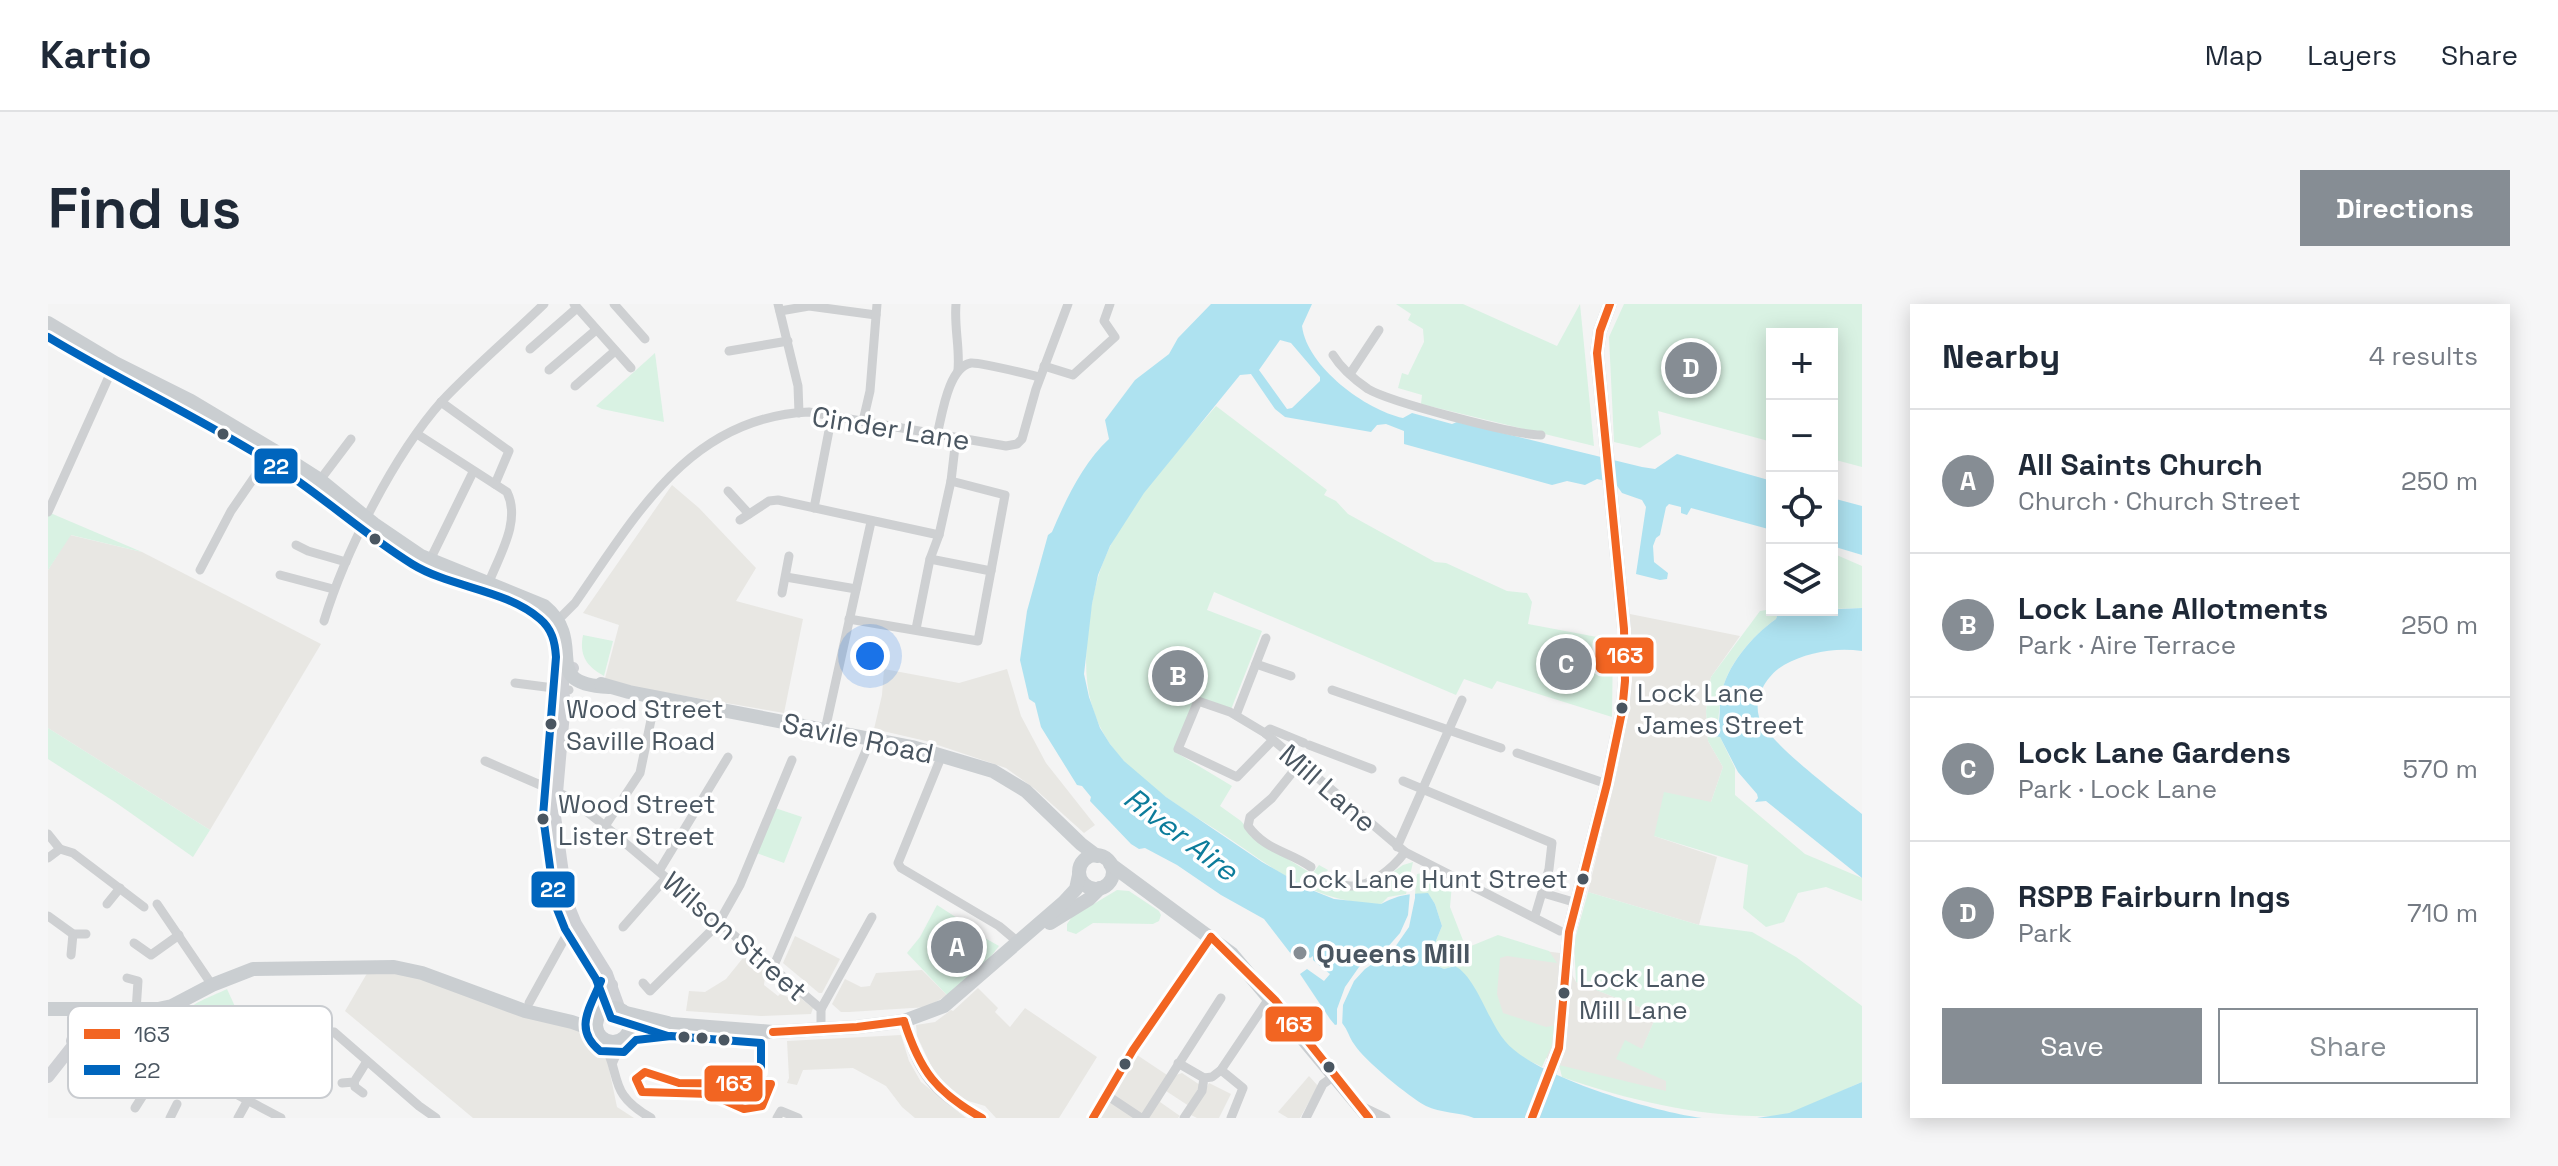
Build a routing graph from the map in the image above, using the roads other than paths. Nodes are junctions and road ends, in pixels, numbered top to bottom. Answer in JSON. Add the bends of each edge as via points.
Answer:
{"nodes":[{"id":1,"x":544,"y":304,"type":"edge"},
{"id":2,"x":614,"y":304,"type":"edge"},
{"id":3,"x":877,"y":304,"type":"edge"},
{"id":4,"x":956,"y":304,"type":"edge"},
{"id":5,"x":1110,"y":304,"type":"edge"},
{"id":6,"x":1610,"y":304,"type":"edge"},
{"id":7,"x":1064,"y":305,"type":"edge"},
{"id":8,"x":575,"y":306,"type":"edge"},
{"id":9,"x":779,"y":308,"type":"edge"},
{"id":10,"x":876,"y":315,"type":"junction"},
{"id":11,"x":48,"y":323,"type":"edge"},
{"id":12,"x":596,"y":330,"type":"junction"},
{"id":13,"x":1379,"y":330,"type":"dead end"},
{"id":14,"x":645,"y":339,"type":"dead end"},
{"id":15,"x":788,"y":341,"type":"junction"},
{"id":16,"x":530,"y":349,"type":"dead end"},
{"id":17,"x":615,"y":351,"type":"junction"},
{"id":18,"x":729,"y":351,"type":"dead end"},
{"id":19,"x":1333,"y":355,"type":"dead end"},
{"id":20,"x":115,"y":363,"type":"junction"},
{"id":21,"x":1044,"y":366,"type":"junction"},
{"id":22,"x":631,"y":368,"type":"dead end"},
{"id":23,"x":549,"y":370,"type":"dead end"},
{"id":24,"x":958,"y":370,"type":"junction"},
{"id":25,"x":1350,"y":374,"type":"junction"},
{"id":26,"x":1040,"y":377,"type":"junction"},
{"id":27,"x":575,"y":386,"type":"dead end"},
{"id":28,"x":441,"y":402,"type":"junction"},
{"id":29,"x":799,"y":413,"type":"junction"},
{"id":30,"x":832,"y":415,"type":"junction"},
{"id":31,"x":863,"y":421,"type":"junction"},
{"id":32,"x":417,"y":434,"type":"junction"},
{"id":33,"x":937,"y":435,"type":"junction"},
{"id":34,"x":1541,"y":435,"type":"dead end"},
{"id":35,"x":956,"y":438,"type":"junction"},
{"id":36,"x":351,"y":439,"type":"dead end"},
{"id":37,"x":273,"y":450,"type":"junction"},
{"id":38,"x":473,"y":472,"type":"junction"},
{"id":39,"x":320,"y":480,"type":"junction"},
{"id":40,"x":951,"y":481,"type":"junction"},
{"id":41,"x":495,"y":484,"type":"junction"},
{"id":42,"x":728,"y":491,"type":"dead end"},
{"id":43,"x":814,"y":508,"type":"junction"},
{"id":44,"x":48,"y":512,"type":"edge"},
{"id":45,"x":749,"y":514,"type":"junction"},
{"id":46,"x":367,"y":518,"type":"junction"},
{"id":47,"x":740,"y":520,"type":"dead end"},
{"id":48,"x":871,"y":522,"type":"junction"},
{"id":49,"x":939,"y":535,"type":"junction"},
{"id":50,"x":296,"y":545,"type":"dead end"},
{"id":51,"x":789,"y":556,"type":"dead end"},
{"id":52,"x":930,"y":559,"type":"junction"},
{"id":53,"x":430,"y":560,"type":"junction"},
{"id":54,"x":346,"y":562,"type":"junction"},
{"id":55,"x":200,"y":570,"type":"dead end"},
{"id":56,"x":991,"y":571,"type":"junction"},
{"id":57,"x":280,"y":575,"type":"dead end"},
{"id":58,"x":786,"y":577,"type":"junction"},
{"id":59,"x":489,"y":582,"type":"junction"},
{"id":60,"x":333,"y":589,"type":"junction"},
{"id":61,"x":856,"y":589,"type":"junction"},
{"id":62,"x":782,"y":593,"type":"dead end"},
{"id":63,"x":559,"y":619,"type":"junction"},
{"id":64,"x":849,"y":619,"type":"junction"},
{"id":65,"x":324,"y":621,"type":"dead end"},
{"id":66,"x":916,"y":629,"type":"junction"},
{"id":67,"x":1266,"y":638,"type":"dead end"},
{"id":68,"x":1256,"y":664,"type":"junction"},
{"id":69,"x":1291,"y":676,"type":"dead end"},
{"id":70,"x":569,"y":678,"type":"junction"},
{"id":71,"x":515,"y":683,"type":"dead end"},
{"id":72,"x":1332,"y":690,"type":"dead end"},
{"id":73,"x":656,"y":696,"type":"junction"},
{"id":74,"x":1462,"y":700,"type":"dead end"},
{"id":75,"x":1236,"y":715,"type":"junction"},
{"id":76,"x":825,"y":730,"type":"junction"},
{"id":77,"x":1449,"y":730,"type":"junction"},
{"id":78,"x":1269,"y":736,"type":"junction"},
{"id":79,"x":868,"y":746,"type":"dead end"},
{"id":80,"x":1501,"y":748,"type":"dead end"},
{"id":81,"x":1517,"y":753,"type":"dead end"},
{"id":82,"x":942,"y":755,"type":"junction"},
{"id":83,"x":728,"y":757,"type":"dead end"},
{"id":84,"x":792,"y":760,"type":"dead end"},
{"id":85,"x":485,"y":761,"type":"dead end"},
{"id":86,"x":1300,"y":763,"type":"junction"},
{"id":87,"x":1372,"y":769,"type":"dead end"},
{"id":88,"x":1403,"y":781,"type":"dead end"},
{"id":89,"x":1607,"y":784,"type":"junction"},
{"id":90,"x":1423,"y":789,"type":"junction"},
{"id":91,"x":557,"y":793,"type":"junction"},
{"id":92,"x":605,"y":826,"type":"junction"},
{"id":93,"x":48,"y":834,"type":"edge"},
{"id":94,"x":1081,"y":844,"type":"junction"},
{"id":95,"x":60,"y":849,"type":"junction"},
{"id":96,"x":1401,"y":849,"type":"junction"},
{"id":97,"x":1097,"y":856,"type":"junction"},
{"id":98,"x":48,"y":858,"type":"edge"},
{"id":99,"x":1110,"y":864,"type":"junction"},
{"id":100,"x":1311,"y":867,"type":"dead end"},
{"id":101,"x":1080,"y":870,"type":"junction"},
{"id":102,"x":663,"y":874,"type":"junction"},
{"id":103,"x":1325,"y":876,"type":"dead end"},
{"id":104,"x":1131,"y":878,"type":"junction"},
{"id":105,"x":1105,"y":885,"type":"junction"},
{"id":106,"x":120,"y":888,"type":"junction"},
{"id":107,"x":1543,"y":893,"type":"junction"},
{"id":108,"x":1577,"y":903,"type":"junction"},
{"id":109,"x":107,"y":904,"type":"dead end"},
{"id":110,"x":157,"y":904,"type":"dead end"},
{"id":111,"x":144,"y":907,"type":"dead end"},
{"id":112,"x":48,"y":916,"type":"edge"},
{"id":113,"x":1535,"y":916,"type":"junction"},
{"id":114,"x":872,"y":917,"type":"dead end"},
{"id":115,"x":576,"y":924,"type":"junction"},
{"id":116,"x":718,"y":924,"type":"junction"},
{"id":117,"x":623,"y":927,"type":"dead end"},
{"id":118,"x":1560,"y":931,"type":"dead end"},
{"id":119,"x":73,"y":934,"type":"junction"},
{"id":120,"x":86,"y":934,"type":"dead end"},
{"id":121,"x":179,"y":935,"type":"junction"},
{"id":122,"x":1211,"y":937,"type":"junction"},
{"id":123,"x":1018,"y":942,"type":"junction"},
{"id":124,"x":134,"y":943,"type":"dead end"},
{"id":125,"x":71,"y":955,"type":"dead end"},
{"id":126,"x":772,"y":970,"type":"junction"},
{"id":127,"x":127,"y":978,"type":"dead end"},
{"id":128,"x":643,"y":983,"type":"dead end"},
{"id":129,"x":212,"y":985,"type":"junction"},
{"id":130,"x":612,"y":985,"type":"junction"},
{"id":131,"x":1270,"y":997,"type":"junction"},
{"id":132,"x":529,"y":1003,"type":"dead end"},
{"id":133,"x":1221,"y":1005,"type":"dead end"},
{"id":134,"x":136,"y":1006,"type":"edge"},
{"id":135,"x":172,"y":1006,"type":"edge"},
{"id":136,"x":48,"y":1009,"type":"edge"},
{"id":137,"x":821,"y":1009,"type":"junction"},
{"id":138,"x":68,"y":1010,"type":"edge"},
{"id":139,"x":621,"y":1011,"type":"junction"},
{"id":140,"x":601,"y":1014,"type":"junction"},
{"id":141,"x":904,"y":1021,"type":"junction"},
{"id":142,"x":572,"y":1022,"type":"junction"},
{"id":143,"x":671,"y":1024,"type":"junction"},
{"id":144,"x":821,"y":1030,"type":"junction"},
{"id":145,"x":332,"y":1032,"type":"edge"},
{"id":146,"x":626,"y":1034,"type":"junction"},
{"id":147,"x":600,"y":1035,"type":"junction"},
{"id":148,"x":68,"y":1051,"type":"edge"},
{"id":149,"x":367,"y":1061,"type":"junction"},
{"id":150,"x":613,"y":1062,"type":"junction"},
{"id":151,"x":1178,"y":1063,"type":"junction"},
{"id":152,"x":1221,"y":1070,"type":"junction"},
{"id":153,"x":1334,"y":1076,"type":"junction"},
{"id":154,"x":48,"y":1077,"type":"edge"},
{"id":155,"x":1204,"y":1078,"type":"junction"},
{"id":156,"x":354,"y":1082,"type":"junction"},
{"id":157,"x":342,"y":1083,"type":"dead end"},
{"id":158,"x":363,"y":1093,"type":"dead end"},
{"id":159,"x":1105,"y":1094,"type":"junction"},
{"id":160,"x":141,"y":1098,"type":"edge"},
{"id":161,"x":245,"y":1098,"type":"edge"},
{"id":162,"x":248,"y":1100,"type":"junction"},
{"id":163,"x":177,"y":1104,"type":"dead end"},
{"id":164,"x":1358,"y":1105,"type":"junction"},
{"id":165,"x":419,"y":1106,"type":"junction"},
{"id":166,"x":135,"y":1108,"type":"dead end"},
{"id":167,"x":978,"y":1117,"type":"edge"},
{"id":168,"x":170,"y":1118,"type":"edge"},
{"id":169,"x":238,"y":1118,"type":"edge"},
{"id":170,"x":281,"y":1118,"type":"edge"},
{"id":171,"x":412,"y":1118,"type":"edge"},
{"id":172,"x":436,"y":1118,"type":"edge"},
{"id":173,"x":651,"y":1118,"type":"edge"},
{"id":174,"x":777,"y":1118,"type":"edge"},
{"id":175,"x":798,"y":1118,"type":"edge"},
{"id":176,"x":1093,"y":1118,"type":"edge"},
{"id":177,"x":1142,"y":1118,"type":"edge"},
{"id":178,"x":1184,"y":1118,"type":"edge"},
{"id":179,"x":1231,"y":1118,"type":"edge"},
{"id":180,"x":1306,"y":1118,"type":"edge"},
{"id":181,"x":1369,"y":1118,"type":"edge"},
{"id":182,"x":1386,"y":1118,"type":"edge"},
{"id":183,"x":1532,"y":1118,"type":"edge"}],
"edges":[{"from":1,"to":28,"type":"street"},
{"from":2,"to":14,"type":"street"},
{"from":3,"to":10,"type":"street"},
{"from":4,"to":24,"type":"street"},
{"from":5,"to":21,"type":"street","via":[[1104,321],[1115,337],[1094,357],[1073,375]]},
{"from":6,"to":89,"type":"main road","via":[[1597,353],[1625,681]]},
{"from":7,"to":21,"type":"street","name":"Cinder Lane"},
{"from":8,"to":12,"type":"street"},
{"from":8,"to":16,"type":"street"},
{"from":9,"to":10,"type":"street","via":[[809,306]]},
{"from":9,"to":15,"type":"street"},
{"from":10,"to":31,"type":"street"},
{"from":11,"to":20,"type":"main road"},
{"from":12,"to":17,"type":"street"},
{"from":12,"to":23,"type":"street"},
{"from":13,"to":25,"type":"street"},
{"from":15,"to":18,"type":"street"},
{"from":15,"to":29,"type":"street"},
{"from":17,"to":22,"type":"street"},
{"from":17,"to":27,"type":"street"},
{"from":19,"to":25,"type":"street"},
{"from":20,"to":37,"type":"main road"},
{"from":20,"to":44,"type":"street"},
{"from":21,"to":26,"type":"street","name":"Cinder Lane"},
{"from":24,"to":26,"type":"street","via":[[971,363]]},
{"from":24,"to":33,"type":"street"},
{"from":25,"to":34,"type":"street","via":[[1370,390],[1451,416]]},
{"from":26,"to":35,"type":"street","name":"Cinder Lane","via":[[1017,444]]},
{"from":28,"to":32,"type":"street"},
{"from":28,"to":41,"type":"street","via":[[509,451]]},
{"from":29,"to":30,"type":"street","name":"Cinder Lane"},
{"from":29,"to":63,"type":"street","name":"Cinder Lane","via":[[743,428],[676,468]]},
{"from":30,"to":31,"type":"street","name":"Cinder Lane"},
{"from":30,"to":43,"type":"street"},
{"from":31,"to":33,"type":"street","name":"Cinder Lane"},
{"from":32,"to":38,"type":"street"},
{"from":32,"to":46,"type":"street"},
{"from":33,"to":35,"type":"street","name":"Cinder Lane"},
{"from":35,"to":40,"type":"street"},
{"from":36,"to":39,"type":"street"},
{"from":37,"to":39,"type":"main road"},
{"from":37,"to":55,"type":"street","via":[[231,511]]},
{"from":38,"to":41,"type":"street"},
{"from":38,"to":53,"type":"street"},
{"from":39,"to":46,"type":"main road"},
{"from":40,"to":49,"type":"street"},
{"from":40,"to":56,"type":"street","via":[[1005,495]]},
{"from":41,"to":59,"type":"street","via":[[507,492],[513,514]]},
{"from":42,"to":45,"type":"street"},
{"from":43,"to":45,"type":"street","via":[[778,500]]},
{"from":43,"to":48,"type":"street"},
{"from":45,"to":47,"type":"street"},
{"from":46,"to":53,"type":"main road"},
{"from":46,"to":54,"type":"street"},
{"from":48,"to":49,"type":"street"},
{"from":48,"to":61,"type":"street"},
{"from":49,"to":52,"type":"street"},
{"from":50,"to":54,"type":"street"},
{"from":51,"to":58,"type":"street"},
{"from":52,"to":56,"type":"street"},
{"from":52,"to":66,"type":"street"},
{"from":53,"to":59,"type":"main road"},
{"from":54,"to":60,"type":"street"},
{"from":56,"to":66,"type":"street","via":[[978,641]]},
{"from":57,"to":60,"type":"street"},
{"from":58,"to":61,"type":"street"},
{"from":58,"to":62,"type":"street"},
{"from":59,"to":63,"type":"main road","via":[[544,606]]},
{"from":60,"to":65,"type":"street"},
{"from":61,"to":64,"type":"street"},
{"from":63,"to":70,"type":"main road"},
{"from":64,"to":66,"type":"street"},
{"from":64,"to":76,"type":"street"},
{"from":67,"to":68,"type":"street"},
{"from":68,"to":69,"type":"street"},
{"from":68,"to":75,"type":"street"},
{"from":70,"to":71,"type":"street"},
{"from":70,"to":73,"type":"main road","name":"Savile Road"},
{"from":70,"to":91,"type":"street"},
{"from":72,"to":77,"type":"street"},
{"from":73,"to":76,"type":"main road","name":"Savile Road"},
{"from":73,"to":92,"type":"street","via":[[640,773]]},
{"from":74,"to":77,"type":"street"},
{"from":75,"to":78,"type":"street"},
{"from":75,"to":78,"type":"street","via":[[1198,701],[1178,749],[1237,777]]},
{"from":76,"to":82,"type":"main road","name":"Savile Road"},
{"from":77,"to":80,"type":"street"},
{"from":77,"to":90,"type":"street"},
{"from":78,"to":86,"type":"street","name":"Mill Lane"},
{"from":78,"to":87,"type":"street","via":[[1270,729]]},
{"from":79,"to":126,"type":"street"},
{"from":81,"to":89,"type":"street"},
{"from":82,"to":94,"type":"main road","name":"Savile Road","via":[[1009,780]]},
{"from":82,"to":123,"type":"street","via":[[898,863]]},
{"from":83,"to":102,"type":"street"},
{"from":84,"to":116,"type":"street","via":[[740,885]]},
{"from":85,"to":91,"type":"street","name":"Wilson Street"},
{"from":86,"to":96,"type":"street","name":"Mill Lane"},
{"from":86,"to":100,"type":"street","via":[[1250,817],[1248,826],[1276,851]]},
{"from":88,"to":90,"type":"street"},
{"from":89,"to":108,"type":"main road"},
{"from":90,"to":96,"type":"street"},
{"from":90,"to":107,"type":"street","via":[[1552,843]]},
{"from":91,"to":92,"type":"street","name":"Wilson Street"},
{"from":91,"to":115,"type":"street","via":[[557,840]]},
{"from":92,"to":102,"type":"street","name":"Wilson Street"},
{"from":93,"to":95,"type":"street"},
{"from":94,"to":97,"type":"main road","name":"Savile Road"},
{"from":94,"to":101,"type":"main road"},
{"from":95,"to":98,"type":"street"},
{"from":95,"to":106,"type":"street"},
{"from":96,"to":103,"type":"street","via":[[1396,864],[1358,885]]},
{"from":96,"to":113,"type":"street","name":"Mill Lane"},
{"from":97,"to":99,"type":"main road"},
{"from":97,"to":101,"type":"main road","via":[[1087,858]]},
{"from":99,"to":104,"type":"main road"},
{"from":99,"to":105,"type":"main road","via":[[1113,873]]},
{"from":101,"to":105,"type":"main road","via":[[1089,887]]},
{"from":101,"to":123,"type":"main road","via":[[1076,889]]},
{"from":102,"to":116,"type":"street","name":"Wilson Street"},
{"from":102,"to":117,"type":"street"},
{"from":104,"to":105,"type":"main road"},
{"from":104,"to":122,"type":"main road"},
{"from":105,"to":123,"type":"main road"},
{"from":106,"to":109,"type":"street"},
{"from":106,"to":111,"type":"street"},
{"from":107,"to":108,"type":"street"},
{"from":107,"to":113,"type":"street"},
{"from":108,"to":183,"type":"main road","via":[[1569,932],[1559,1048]]},
{"from":110,"to":121,"type":"street"},
{"from":112,"to":119,"type":"street"},
{"from":113,"to":118,"type":"street","name":"Mill Lane"},
{"from":114,"to":137,"type":"street"},
{"from":115,"to":130,"type":"street"},
{"from":115,"to":132,"type":"street"},
{"from":116,"to":126,"type":"street","name":"Wilson Street"},
{"from":116,"to":128,"type":"street","via":[[650,991]]},
{"from":119,"to":120,"type":"street"},
{"from":119,"to":125,"type":"street"},
{"from":121,"to":124,"type":"street","via":[[151,955]]},
{"from":121,"to":129,"type":"street"},
{"from":122,"to":131,"type":"main road"},
{"from":122,"to":159,"type":"street"},
{"from":123,"to":141,"type":"main road","via":[[944,1006]]},
{"from":126,"to":137,"type":"street","name":"Wilson Street"},
{"from":127,"to":134,"type":"street","via":[[138,981]]},
{"from":129,"to":135,"type":"main road"},
{"from":129,"to":142,"type":"main road","via":[[253,969],[406,969]]},
{"from":130,"to":139,"type":"street"},
{"from":130,"to":140,"type":"street"},
{"from":131,"to":152,"type":"street"},
{"from":131,"to":153,"type":"main road"},
{"from":133,"to":151,"type":"street"},
{"from":136,"to":138,"type":"main road"},
{"from":137,"to":144,"type":"street","name":"Wilson Street"},
{"from":139,"to":140,"type":"main road"},
{"from":139,"to":143,"type":"main road"},
{"from":139,"to":146,"type":"main road","via":[[628,1017]]},
{"from":140,"to":142,"type":"main road"},
{"from":140,"to":147,"type":"main road"},
{"from":141,"to":144,"type":"main road"},
{"from":141,"to":167,"type":"street","via":[[928,1079]]},
{"from":142,"to":147,"type":"main road"},
{"from":143,"to":144,"type":"main road"},
{"from":143,"to":146,"type":"main road"},
{"from":145,"to":149,"type":"street"},
{"from":146,"to":147,"type":"main road","via":[[616,1042]]},
{"from":146,"to":150,"type":"street"},
{"from":147,"to":150,"type":"street"},
{"from":148,"to":154,"type":"street"},
{"from":149,"to":156,"type":"street"},
{"from":149,"to":165,"type":"street"},
{"from":150,"to":173,"type":"street","via":[[625,1099]]},
{"from":151,"to":155,"type":"street"},
{"from":151,"to":177,"type":"street"},
{"from":152,"to":155,"type":"street"},
{"from":152,"to":179,"type":"street","via":[[1243,1088]]},
{"from":153,"to":164,"type":"main road"},
{"from":153,"to":180,"type":"street","via":[[1323,1084]]},
{"from":155,"to":178,"type":"street","via":[[1202,1091]]},
{"from":156,"to":157,"type":"street"},
{"from":156,"to":158,"type":"street"},
{"from":159,"to":176,"type":"street"},
{"from":159,"to":177,"type":"street"},
{"from":160,"to":166,"type":"street"},
{"from":161,"to":162,"type":"street"},
{"from":162,"to":169,"type":"street"},
{"from":162,"to":170,"type":"street"},
{"from":163,"to":168,"type":"street"},
{"from":164,"to":181,"type":"main road"},
{"from":164,"to":182,"type":"street"},
{"from":165,"to":171,"type":"street"},
{"from":165,"to":172,"type":"street"},
{"from":174,"to":175,"type":"street","via":[[781,1111]]}]}
